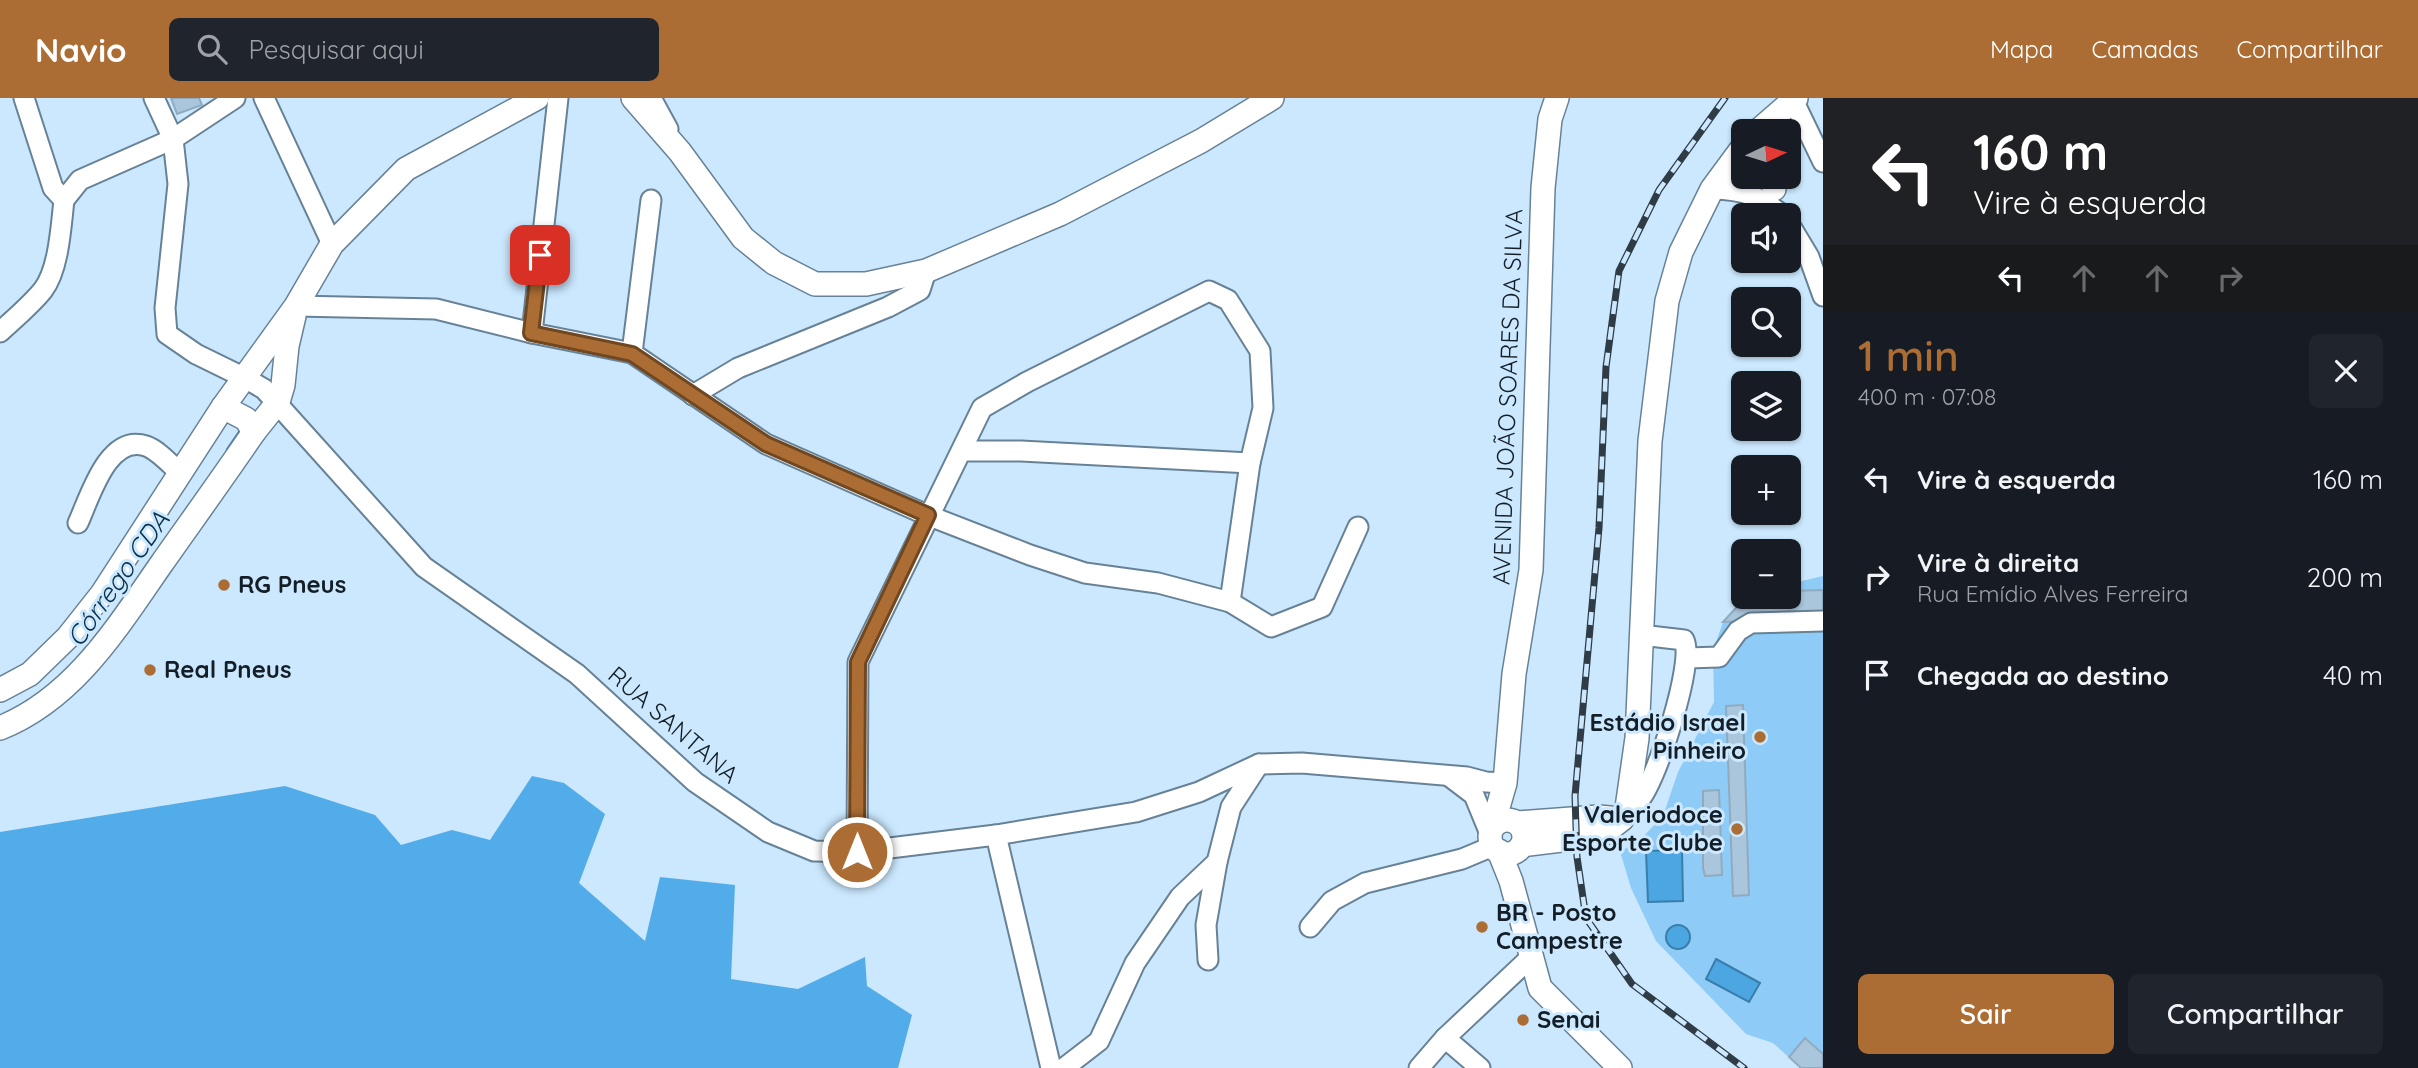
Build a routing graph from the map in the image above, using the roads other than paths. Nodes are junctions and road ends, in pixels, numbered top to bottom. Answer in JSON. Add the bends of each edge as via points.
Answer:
{"nodes":[{"id":1,"x":24,"y":98,"type":"edge"},
{"id":2,"x":154,"y":98,"type":"edge"},
{"id":3,"x":235,"y":98,"type":"edge"},
{"id":4,"x":264,"y":98,"type":"edge"},
{"id":5,"x":537,"y":98,"type":"edge"},
{"id":6,"x":558,"y":98,"type":"edge"},
{"id":7,"x":634,"y":98,"type":"edge"},
{"id":8,"x":651,"y":98,"type":"edge"},
{"id":9,"x":1272,"y":98,"type":"edge"},
{"id":10,"x":1557,"y":98,"type":"edge"},
{"id":11,"x":1790,"y":102,"type":"edge"},
{"id":12,"x":1771,"y":119,"type":"edge"},
{"id":13,"x":1780,"y":119,"type":"edge"},
{"id":14,"x":173,"y":139,"type":"junction"},
{"id":15,"x":680,"y":152,"type":"junction"},
{"id":16,"x":1823,"y":162,"type":"edge"},
{"id":17,"x":1731,"y":163,"type":"edge"},
{"id":18,"x":1712,"y":189,"type":"junction"},
{"id":19,"x":64,"y":200,"type":"junction"},
{"id":20,"x":650,"y":200,"type":"dead end"},
{"id":21,"x":1767,"y":203,"type":"edge"},
{"id":22,"x":332,"y":244,"type":"junction"},
{"id":23,"x":1801,"y":245,"type":"edge"},
{"id":24,"x":926,"y":271,"type":"junction"},
{"id":25,"x":1823,"y":296,"type":"edge"},
{"id":26,"x":296,"y":306,"type":"junction"},
{"id":27,"x":0,"y":332,"type":"edge"},
{"id":28,"x":531,"y":333,"type":"junction"},
{"id":29,"x":632,"y":354,"type":"junction"},
{"id":30,"x":245,"y":377,"type":"junction"},
{"id":31,"x":693,"y":396,"type":"junction"},
{"id":32,"x":278,"y":402,"type":"junction"},
{"id":33,"x":223,"y":407,"type":"junction"},
{"id":34,"x":254,"y":432,"type":"junction"},
{"id":35,"x":962,"y":451,"type":"junction"},
{"id":36,"x":1250,"y":463,"type":"junction"},
{"id":37,"x":180,"y":473,"type":"junction"},
{"id":38,"x":928,"y":515,"type":"junction"},
{"id":39,"x":78,"y":523,"type":"dead end"},
{"id":40,"x":1358,"y":527,"type":"dead end"},
{"id":41,"x":1230,"y":602,"type":"junction"},
{"id":42,"x":1823,"y":621,"type":"edge"},
{"id":43,"x":1641,"y":635,"type":"junction"},
{"id":44,"x":1687,"y":658,"type":"junction"},
{"id":45,"x":0,"y":690,"type":"edge"},
{"id":46,"x":0,"y":728,"type":"edge"},
{"id":47,"x":1259,"y":764,"type":"junction"},
{"id":48,"x":1449,"y":776,"type":"junction"},
{"id":49,"x":1505,"y":783,"type":"junction"},
{"id":50,"x":1625,"y":814,"type":"junction"},
{"id":51,"x":996,"y":835,"type":"junction"},
{"id":52,"x":1505,"y":837,"type":"junction"},
{"id":53,"x":857,"y":852,"type":"junction"},
{"id":54,"x":1217,"y":862,"type":"junction"},
{"id":55,"x":1310,"y":927,"type":"dead end"},
{"id":56,"x":1530,"y":958,"type":"junction"},
{"id":57,"x":1208,"y":960,"type":"dead end"},
{"id":58,"x":1445,"y":1038,"type":"junction"},
{"id":59,"x":1051,"y":1068,"type":"edge"},
{"id":60,"x":1064,"y":1068,"type":"edge"},
{"id":61,"x":1419,"y":1068,"type":"edge"},
{"id":62,"x":1480,"y":1068,"type":"edge"},
{"id":63,"x":1620,"y":1068,"type":"edge"}],
"edges":[{"from":1,"to":19,"type":"street","via":[[53,188]]},
{"from":2,"to":14,"type":"street"},
{"from":3,"to":14,"type":"street"},
{"from":4,"to":22,"type":"street"},
{"from":5,"to":22,"type":"main road","via":[[406,169]]},
{"from":6,"to":28,"type":"street"},
{"from":7,"to":15,"type":"main road"},
{"from":8,"to":15,"type":"street"},
{"from":9,"to":24,"type":"main road","via":[[1060,214]]},
{"from":10,"to":49,"type":"main road","name":"AVENIDA JOÃO SOARES DA SILVA","via":[[1550,119],[1543,188],[1531,570],[1514,674]]},
{"from":11,"to":12,"type":"main road"},
{"from":11,"to":13,"type":"main road"},
{"from":11,"to":16,"type":"street"},
{"from":14,"to":19,"type":"street","via":[[80,180]]},
{"from":14,"to":30,"type":"street","name":"RUA SANTANA","via":[[178,184],[165,308],[167,334],[196,354]]},
{"from":15,"to":24,"type":"main road","via":[[743,239],[774,263],[815,284],[866,284]]},
{"from":17,"to":18,"type":"main road"},
{"from":18,"to":21,"type":"street","via":[[1736,190]]},
{"from":18,"to":43,"type":"main road","via":[[1681,252],[1667,301],[1650,440]]},
{"from":19,"to":27,"type":"street","via":[[56,259],[45,288]]},
{"from":20,"to":29,"type":"street"},
{"from":22,"to":26,"type":"main road"},
{"from":23,"to":25,"type":"street"},
{"from":24,"to":31,"type":"street","via":[[920,290],[899,302],[738,368]]},
{"from":26,"to":28,"type":"street","via":[[436,309]]},
{"from":26,"to":30,"type":"main road"},
{"from":26,"to":32,"type":"main road"},
{"from":28,"to":29,"type":"street"},
{"from":29,"to":31,"type":"street"},
{"from":30,"to":32,"type":"street","name":"RUA SANTANA"},
{"from":30,"to":33,"type":"main road"},
{"from":31,"to":38,"type":"street","via":[[766,444]]},
{"from":32,"to":34,"type":"main road"},
{"from":32,"to":53,"type":"street","name":"RUA SANTANA","via":[[424,567],[577,674],[695,782],[768,832],[814,851]]},
{"from":33,"to":34,"type":"main road","via":[[246,419]]},
{"from":33,"to":37,"type":"main road"},
{"from":34,"to":46,"type":"main road","via":[[110,638],[69,685]]},
{"from":35,"to":36,"type":"street"},
{"from":35,"to":36,"type":"street","via":[[982,408],[1209,291],[1228,300],[1260,351],[1263,408]]},
{"from":35,"to":38,"type":"street"},
{"from":36,"to":41,"type":"street"},
{"from":37,"to":39,"type":"street","via":[[148,447],[124,446],[109,457]]},
{"from":37,"to":45,"type":"main road","via":[[102,594],[68,637],[30,674]]},
{"from":38,"to":41,"type":"street","via":[[1085,573],[1157,583]]},
{"from":38,"to":53,"type":"street","via":[[858,662]]},
{"from":40,"to":41,"type":"street","via":[[1322,607],[1270,626]]},
{"from":42,"to":44,"type":"street","via":[[1751,624],[1738,631],[1719,657]]},
{"from":43,"to":44,"type":"street","via":[[1684,640]]},
{"from":43,"to":50,"type":"main road","via":[[1637,738]]},
{"from":44,"to":50,"type":"street","via":[[1657,770],[1640,800]]},
{"from":47,"to":48,"type":"street","name":"RUA SANTANA","via":[[1301,763]]},
{"from":47,"to":51,"type":"street","name":"RUA SANTANA","via":[[1199,792],[1136,812]]},
{"from":47,"to":54,"type":"street","via":[[1231,807]]},
{"from":48,"to":49,"type":"street","name":"RUA SANTANA"},
{"from":48,"to":52,"type":"street","via":[[1474,795]]},
{"from":49,"to":52,"type":"main road","name":"AVENIDA JOÃO SOARES DA SILVA"},
{"from":50,"to":52,"type":"main road"},
{"from":51,"to":53,"type":"street","name":"RUA SANTANA"},
{"from":51,"to":59,"type":"street"},
{"from":52,"to":55,"type":"street","via":[[1462,859],[1365,883],[1332,901]]},
{"from":52,"to":56,"type":"main road","name":"AVENIDA JOÃO SOARES DA SILVA"},
{"from":54,"to":57,"type":"street","via":[[1206,925]]},
{"from":54,"to":60,"type":"street","via":[[1180,897],[1135,963],[1098,1041]]},
{"from":56,"to":58,"type":"street"},
{"from":56,"to":63,"type":"main road","via":[[1540,988]]},
{"from":58,"to":61,"type":"street"},
{"from":58,"to":62,"type":"street"}]}
